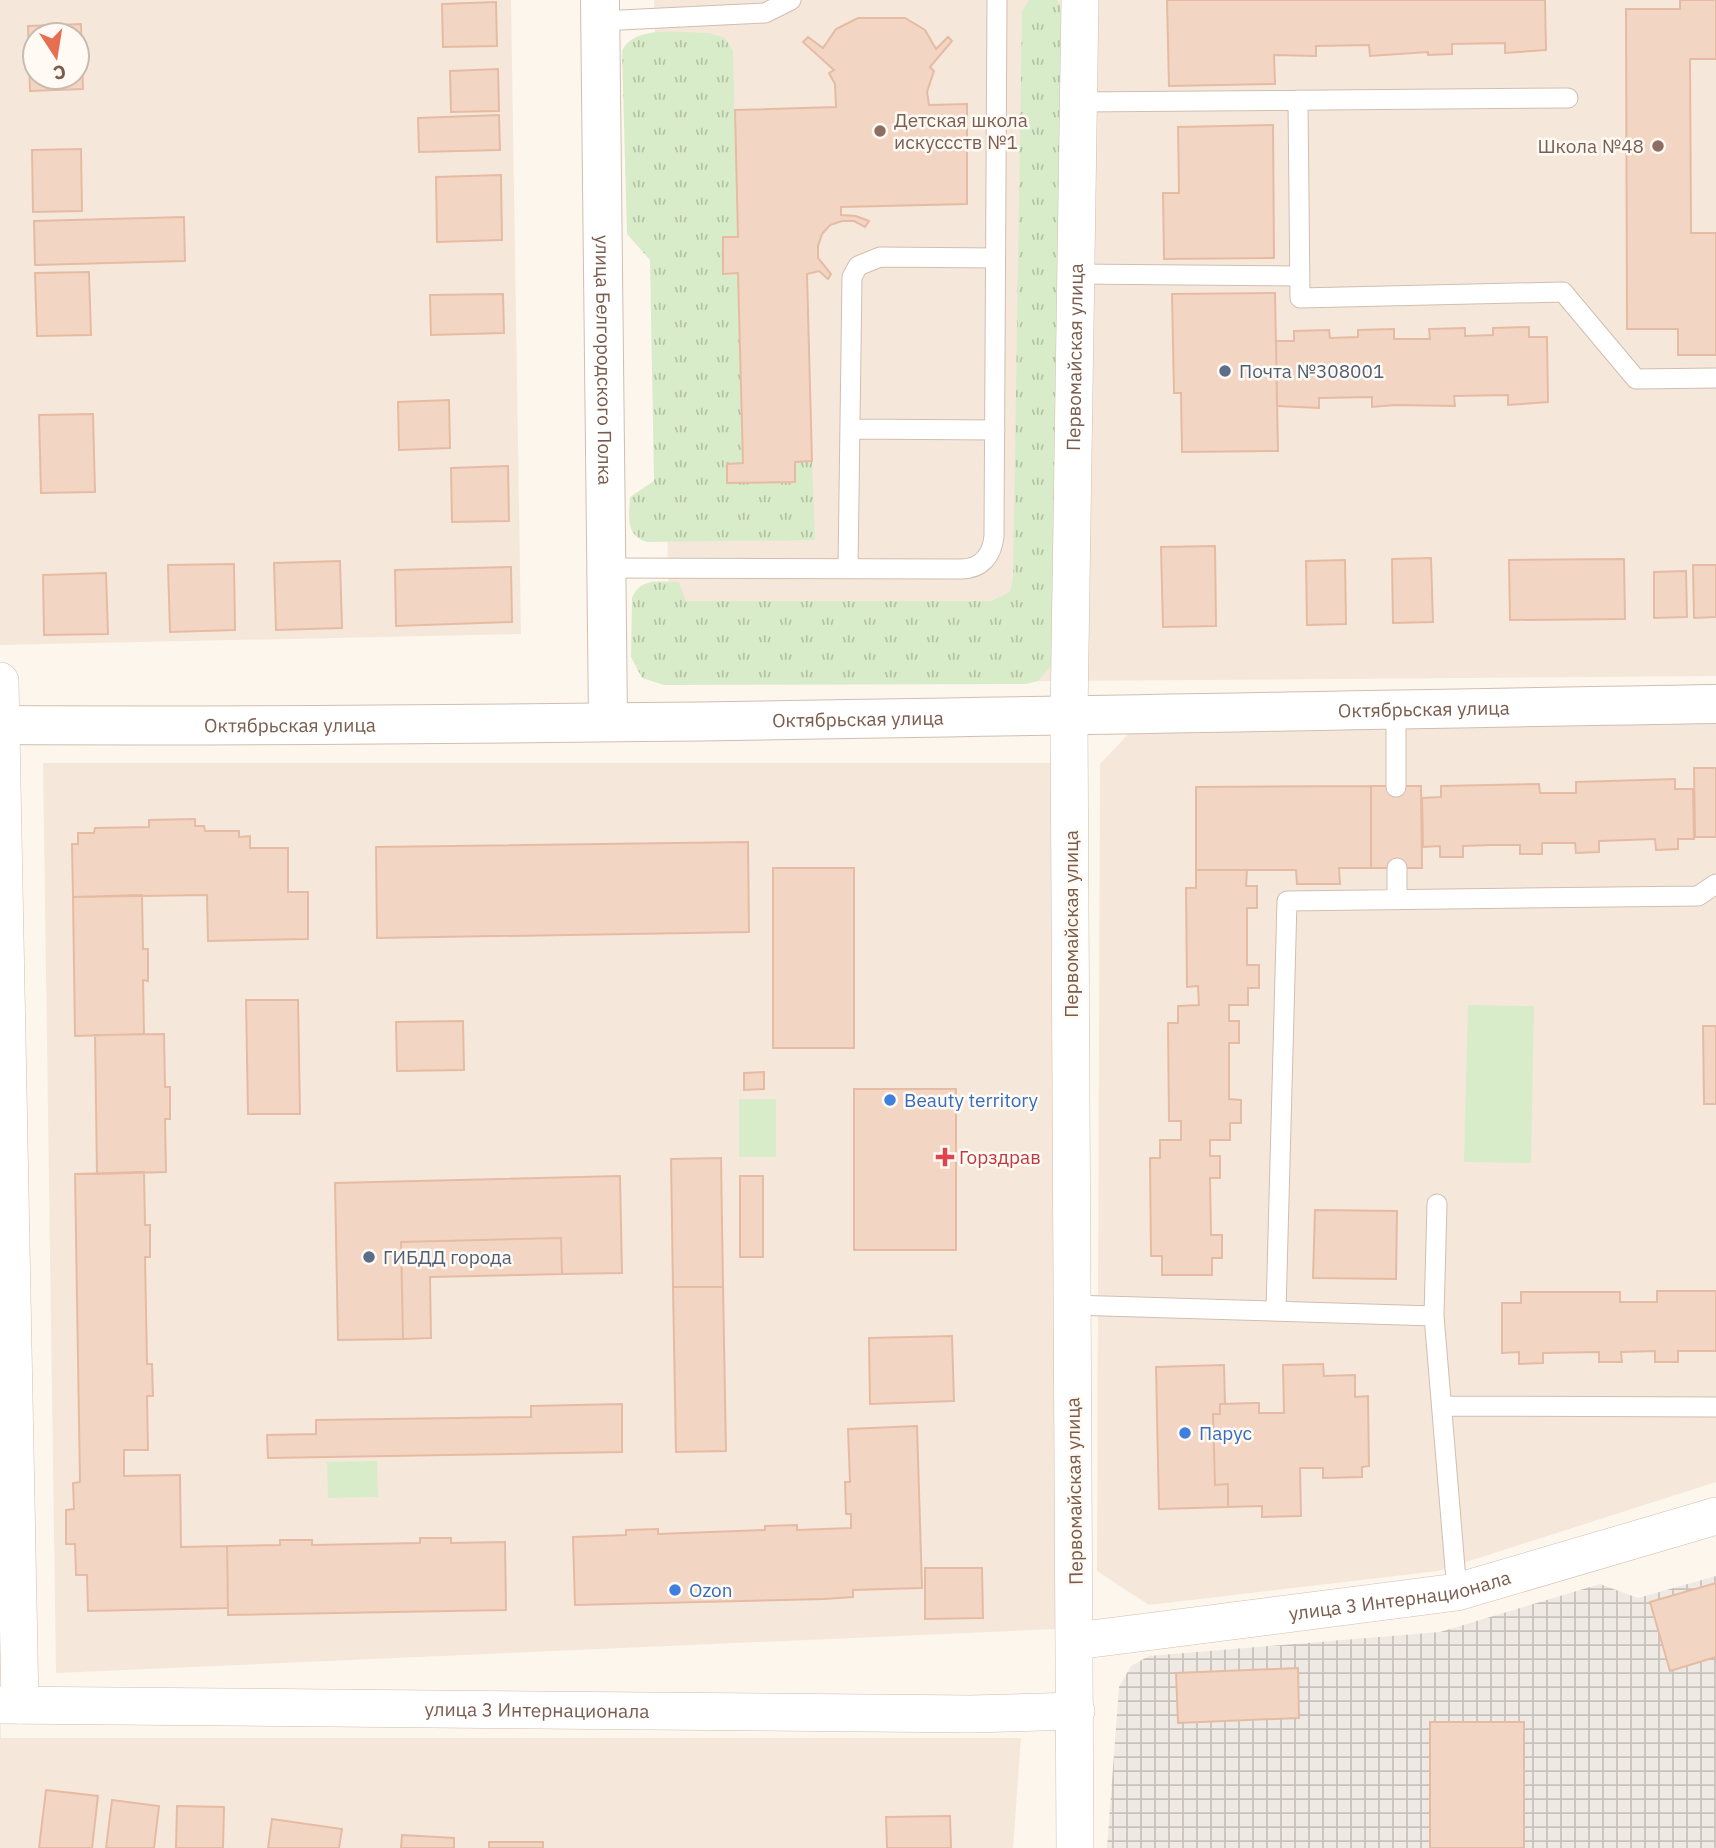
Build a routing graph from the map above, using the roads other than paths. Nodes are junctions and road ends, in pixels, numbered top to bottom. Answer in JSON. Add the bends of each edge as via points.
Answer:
{"nodes":[{"id":1,"x":791,"y":0,"type":"edge"},
{"id":2,"x":997,"y":0,"type":"edge"},
{"id":3,"x":1080,"y":0,"type":"edge"},
{"id":4,"x":600,"y":11,"type":"edge"},
{"id":5,"x":1568,"y":98,"type":"dead end"},
{"id":6,"x":1298,"y":100,"type":"junction"},
{"id":7,"x":1079,"y":102,"type":"junction"},
{"id":8,"x":995,"y":258,"type":"junction"},
{"id":9,"x":1076,"y":274,"type":"junction"},
{"id":10,"x":1300,"y":276,"type":"junction"},
{"id":11,"x":1716,"y":378,"type":"edge"},
{"id":12,"x":850,"y":429,"type":"junction"},
{"id":13,"x":995,"y":430,"type":"junction"},
{"id":14,"x":607,"y":568,"type":"junction"},
{"id":15,"x":848,"y":568,"type":"junction"},
{"id":16,"x":0,"y":681,"type":"edge"},
{"id":17,"x":1716,"y":704,"type":"edge"},
{"id":18,"x":1396,"y":709,"type":"junction"},
{"id":19,"x":1069,"y":716,"type":"junction"},
{"id":20,"x":607,"y":720,"type":"junction"},
{"id":21,"x":1,"y":725,"type":"edge"},
{"id":22,"x":1396,"y":787,"type":"dead end"},
{"id":23,"x":1397,"y":868,"type":"dead end"},
{"id":24,"x":1716,"y":884,"type":"edge"},
{"id":25,"x":1397,"y":899,"type":"junction"},
{"id":26,"x":1437,"y":1204,"type":"dead end"},
{"id":27,"x":1071,"y":1305,"type":"junction"},
{"id":28,"x":1276,"y":1311,"type":"junction"},
{"id":29,"x":1434,"y":1316,"type":"junction"},
{"id":30,"x":1442,"y":1406,"type":"junction"},
{"id":31,"x":1716,"y":1406,"type":"edge"},
{"id":32,"x":1716,"y":1516,"type":"edge"},
{"id":33,"x":1457,"y":1592,"type":"junction"},
{"id":34,"x":1076,"y":1641,"type":"junction"},
{"id":35,"x":10,"y":1705,"type":"edge"},
{"id":36,"x":1076,"y":1711,"type":"junction"},
{"id":37,"x":1075,"y":1848,"type":"edge"}],
"edges":[{"from":1,"to":4,"type":"lane","via":[[765,13]]},
{"from":2,"to":8,"type":"lane"},
{"from":3,"to":7,"type":"street","name":"Первомайская улица"},
{"from":4,"to":14,"type":"street","name":"улица Белгородского Полка"},
{"from":5,"to":6,"type":"lane"},
{"from":6,"to":7,"type":"lane"},
{"from":6,"to":10,"type":"lane"},
{"from":7,"to":9,"type":"street","name":"Первомайская улица"},
{"from":8,"to":12,"type":"lane","via":[[880,257],[859,266],[850,290]]},
{"from":8,"to":13,"type":"lane"},
{"from":9,"to":10,"type":"lane"},
{"from":9,"to":19,"type":"street","name":"Первомайская улица"},
{"from":10,"to":11,"type":"lane","via":[[1300,298],[1563,292],[1636,379]]},
{"from":12,"to":13,"type":"lane"},
{"from":12,"to":15,"type":"lane"},
{"from":13,"to":15,"type":"lane","via":[[993,547],[981,564],[961,569]]},
{"from":14,"to":15,"type":"lane"},
{"from":14,"to":20,"type":"street","name":"улица Белгородского Полка"},
{"from":16,"to":21,"type":"street"},
{"from":17,"to":18,"type":"street","name":"Октябрьская улица"},
{"from":18,"to":19,"type":"street","name":"Октябрьская улица"},
{"from":18,"to":22,"type":"lane"},
{"from":19,"to":20,"type":"street","name":"Октябрьская улица"},
{"from":19,"to":27,"type":"street","name":"Первомайская улица"},
{"from":20,"to":21,"type":"street","name":"Октябрьская улица","via":[[343,727]]},
{"from":21,"to":35,"type":"street"},
{"from":23,"to":25,"type":"lane"},
{"from":24,"to":25,"type":"lane","via":[[1698,896]]},
{"from":25,"to":28,"type":"lane","via":[[1287,901]]},
{"from":26,"to":29,"type":"lane"},
{"from":27,"to":28,"type":"lane"},
{"from":27,"to":34,"type":"street","name":"Первомайская улица"},
{"from":28,"to":29,"type":"lane"},
{"from":29,"to":30,"type":"lane"},
{"from":30,"to":31,"type":"lane"},
{"from":30,"to":33,"type":"lane"},
{"from":32,"to":33,"type":"street","name":"улица 3 Интернационала"},
{"from":33,"to":34,"type":"street","name":"улица 3 Интернационала"},
{"from":34,"to":36,"type":"street","name":"Первомайская улица"},
{"from":35,"to":36,"type":"street","name":"улица 3 Интернационала","via":[[971,1714]]},
{"from":36,"to":37,"type":"street","name":"Первомайская улица"}]}
